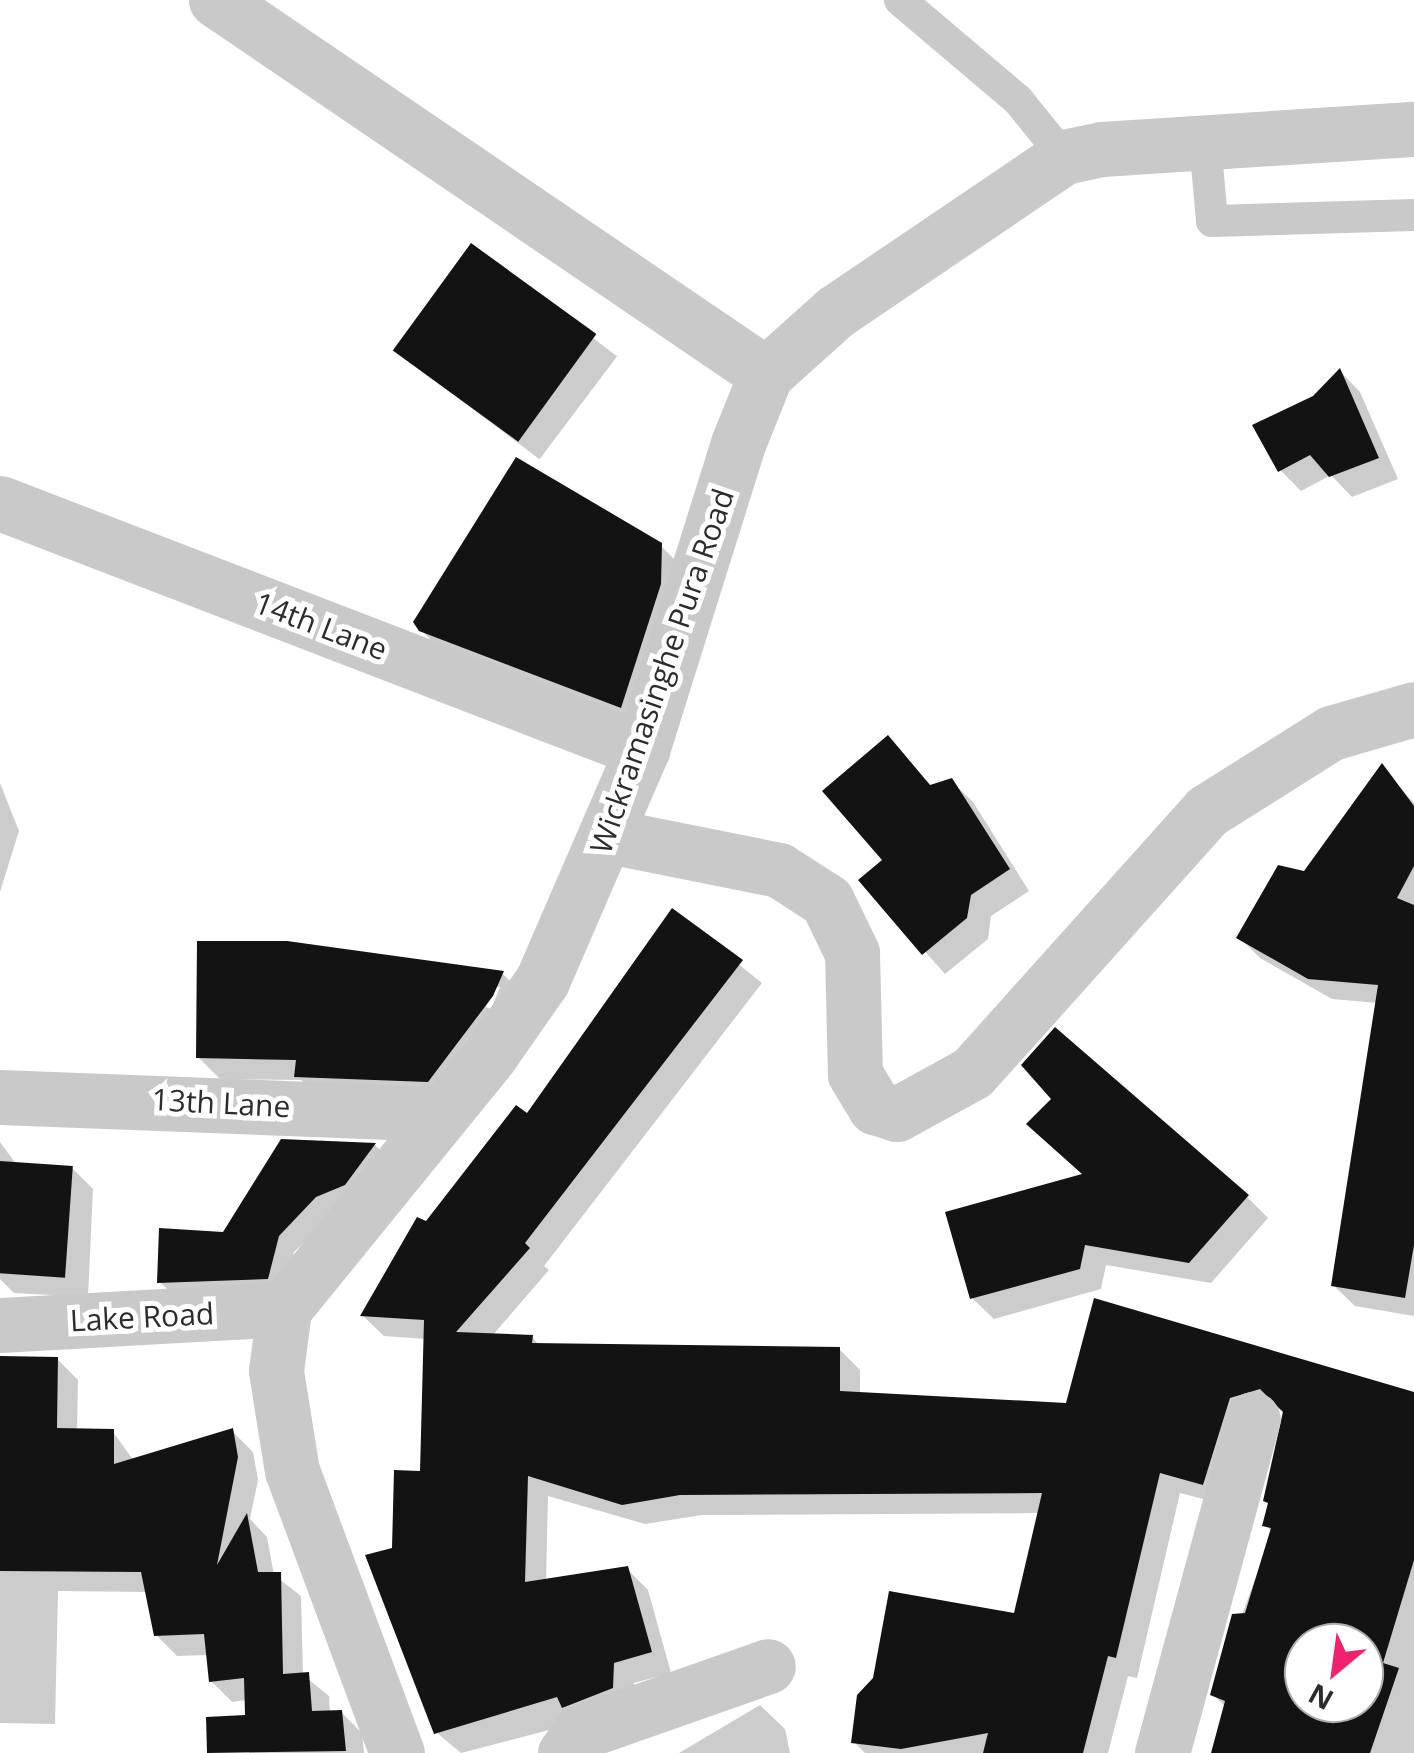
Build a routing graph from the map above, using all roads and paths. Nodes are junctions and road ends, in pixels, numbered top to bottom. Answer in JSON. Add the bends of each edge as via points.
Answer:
{"nodes":[{"id":1,"x":216,"y":0,"type":"edge"},
{"id":2,"x":900,"y":0,"type":"edge"},
{"id":3,"x":1414,"y":129,"type":"edge"},
{"id":4,"x":1205,"y":142,"type":"junction"},
{"id":5,"x":1064,"y":157,"type":"junction"},
{"id":6,"x":1414,"y":214,"type":"edge"},
{"id":7,"x":766,"y":374,"type":"junction"},
{"id":8,"x":0,"y":503,"type":"edge"},
{"id":9,"x":1414,"y":710,"type":"edge"},
{"id":10,"x":642,"y":750,"type":"junction"},
{"id":11,"x":608,"y":836,"type":"junction"},
{"id":12,"x":0,"y":1097,"type":"edge"},
{"id":13,"x":442,"y":1114,"type":"junction"},
{"id":14,"x":284,"y":1309,"type":"junction"},
{"id":15,"x":0,"y":1325,"type":"edge"},
{"id":16,"x":1253,"y":1419,"type":"dead end"},
{"id":17,"x":768,"y":1666,"type":"dead end"},
{"id":18,"x":397,"y":1753,"type":"edge"},
{"id":19,"x":565,"y":1753,"type":"edge"},
{"id":20,"x":1162,"y":1753,"type":"edge"}],
"edges":[{"from":1,"to":7,"type":"street"},
{"from":2,"to":5,"type":"lane","via":[[1018,100]]},
{"from":3,"to":4,"type":"street"},
{"from":4,"to":5,"type":"street"},
{"from":4,"to":6,"type":"lane","via":[[1212,221]]},
{"from":5,"to":7,"type":"street","via":[[851,301]]},
{"from":7,"to":10,"type":"street","name":"Wickramasinghe Pura Road"},
{"from":8,"to":10,"type":"street","name":"14th Lane"},
{"from":9,"to":11,"type":"street","via":[[1331,732],[1207,811],[972,1073],[898,1114],[875,1107],[854,1074],[852,953],[827,901],[780,870]]},
{"from":10,"to":11,"type":"street","name":"Wickramasinghe Pura Road"},
{"from":11,"to":13,"type":"street","name":"Wickramasinghe Pura Road","via":[[542,981]]},
{"from":12,"to":13,"type":"street","name":"13th Lane"},
{"from":13,"to":14,"type":"street","name":"Wickramasinghe Pura Road"},
{"from":14,"to":15,"type":"street","name":"Lake Road"},
{"from":14,"to":18,"type":"street","via":[[276,1371],[292,1471]]},
{"from":16,"to":20,"type":"street"},
{"from":17,"to":19,"type":"street","via":[[580,1732]]}]}
